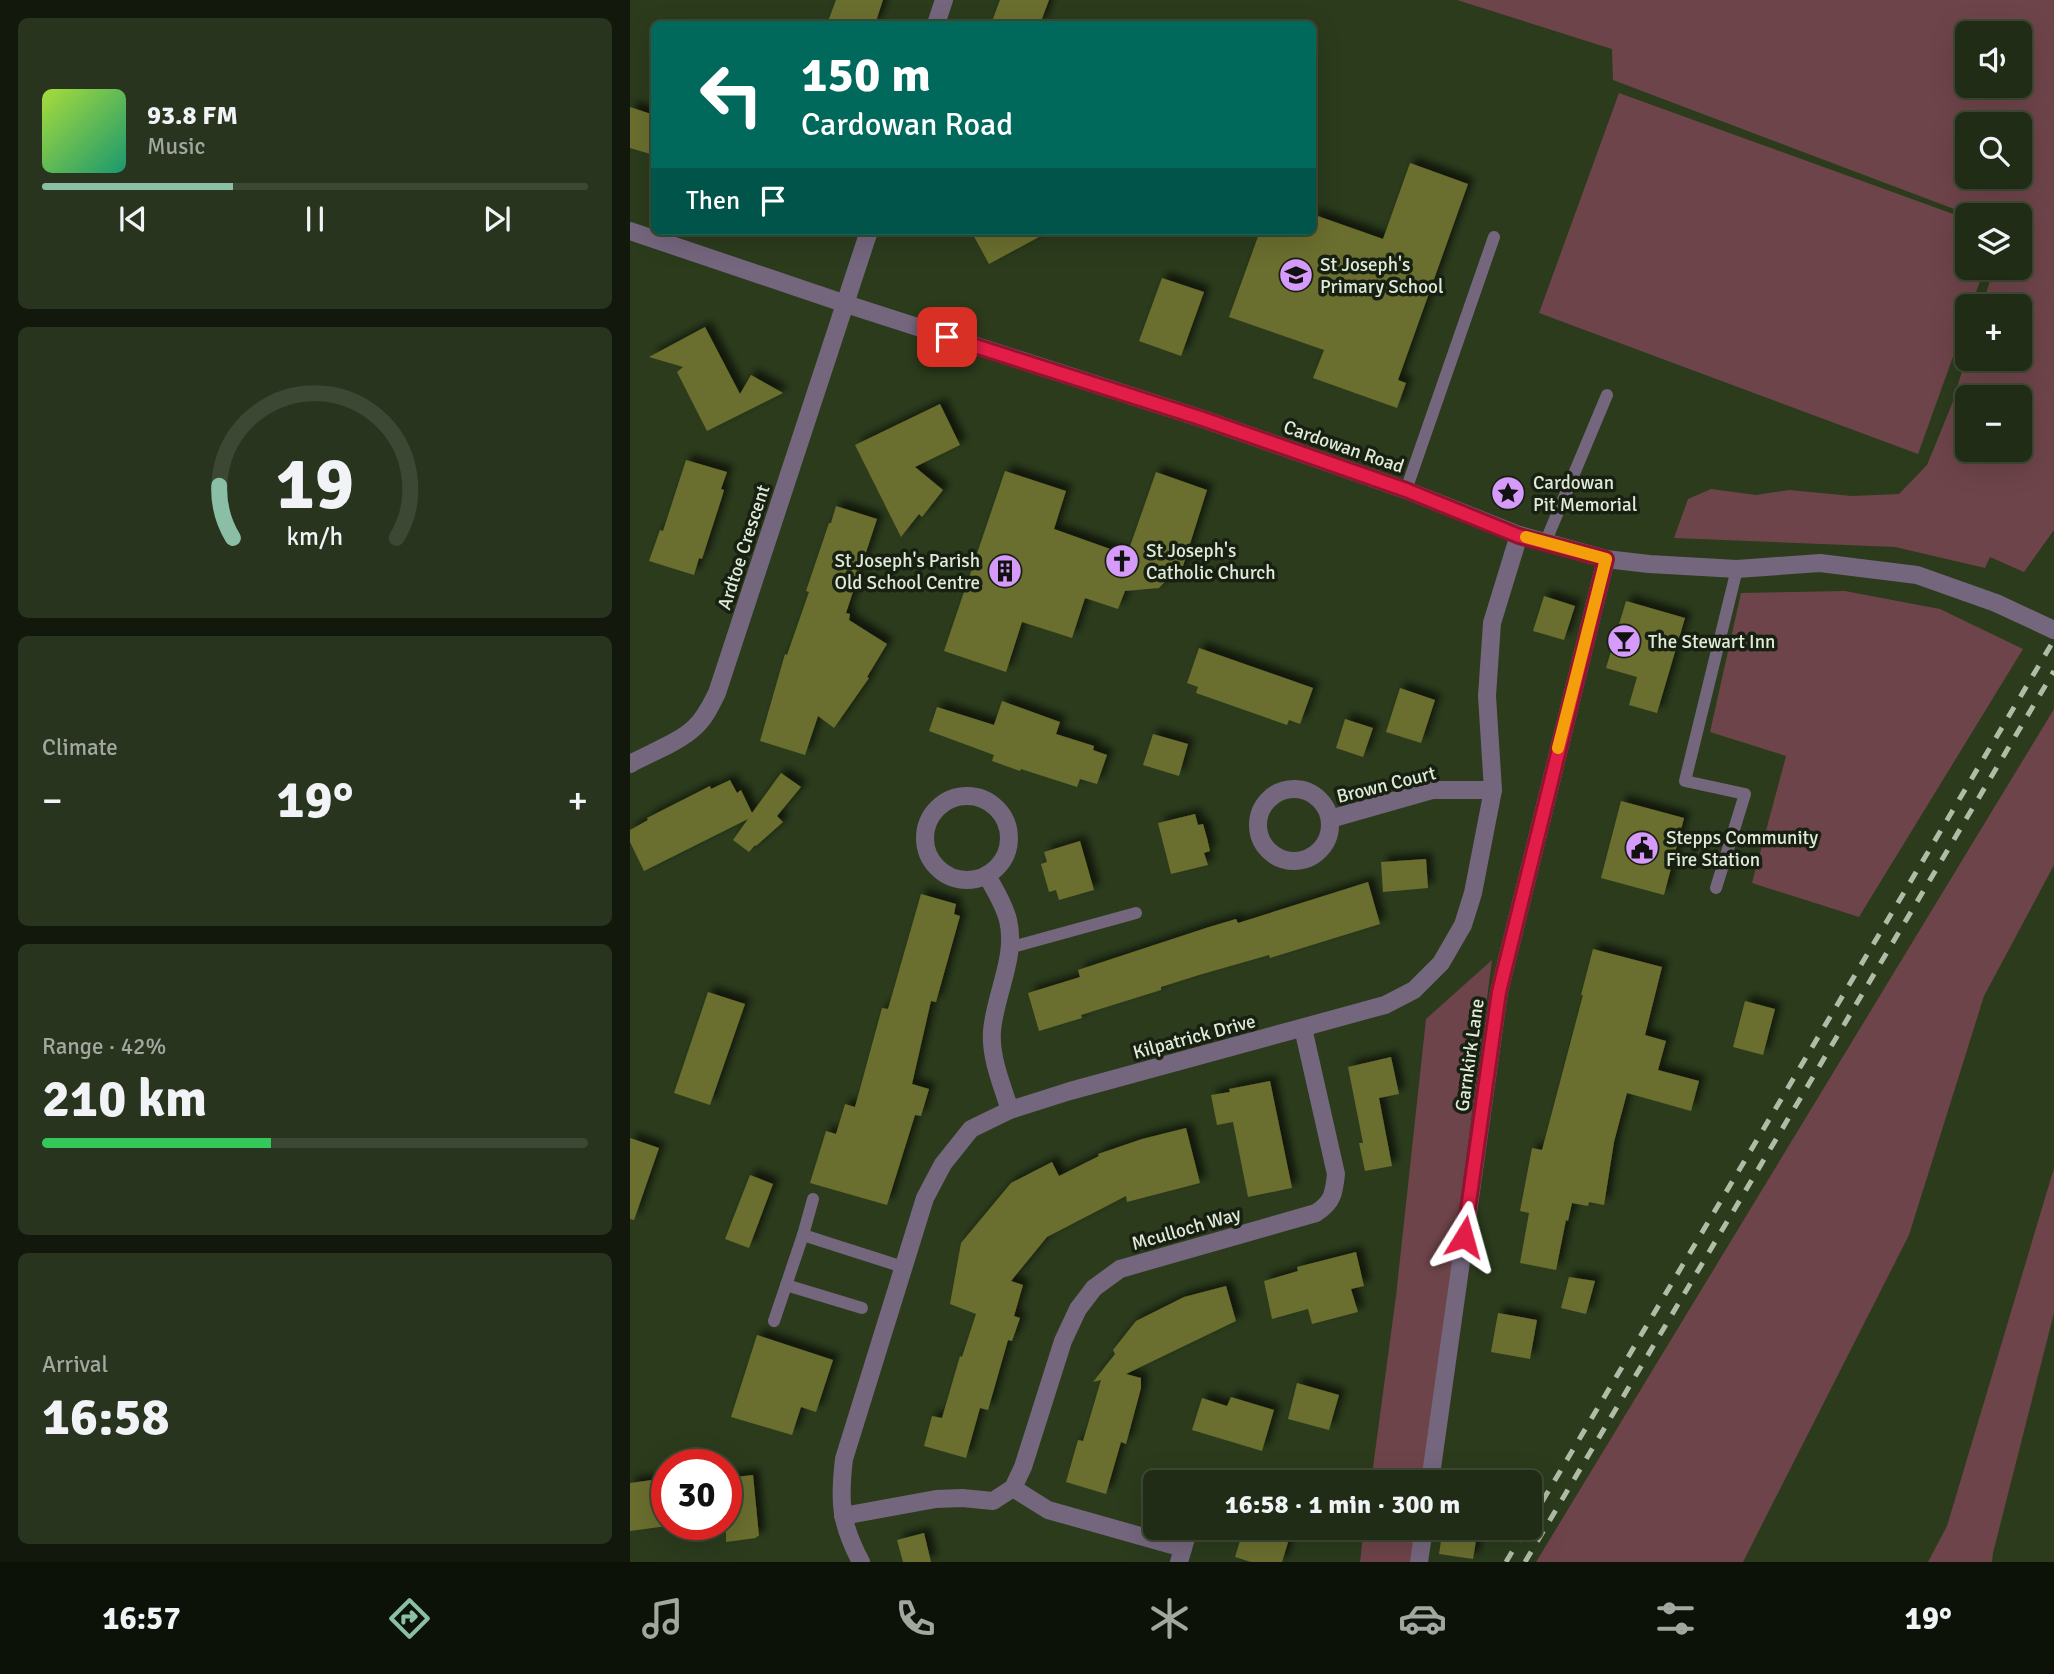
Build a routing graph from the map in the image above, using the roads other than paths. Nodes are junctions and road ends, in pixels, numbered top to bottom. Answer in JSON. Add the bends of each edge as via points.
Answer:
{"nodes":[{"id":1,"x":944,"y":0,"type":"edge"},
{"id":2,"x":937,"y":21,"type":"edge"},
{"id":3,"x":630,"y":231,"type":"edge"},
{"id":4,"x":868,"y":235,"type":"edge"},
{"id":5,"x":1494,"y":237,"type":"dead end"},
{"id":6,"x":846,"y":304,"type":"junction"},
{"id":7,"x":1607,"y":395,"type":"dead end"},
{"id":8,"x":1406,"y":490,"type":"junction"},
{"id":9,"x":1519,"y":536,"type":"junction"},
{"id":10,"x":1545,"y":542,"type":"junction"},
{"id":11,"x":1606,"y":559,"type":"junction"},
{"id":12,"x":1738,"y":569,"type":"junction"},
{"id":13,"x":2054,"y":630,"type":"edge"},
{"id":14,"x":630,"y":764,"type":"edge"},
{"id":15,"x":1493,"y":790,"type":"junction"},
{"id":16,"x":1330,"y":819,"type":"junction"},
{"id":17,"x":987,"y":876,"type":"junction"},
{"id":18,"x":1716,"y":888,"type":"dead end"},
{"id":19,"x":1136,"y":913,"type":"dead end"},
{"id":20,"x":1009,"y":948,"type":"junction"},
{"id":21,"x":1303,"y":1028,"type":"junction"},
{"id":22,"x":1010,"y":1110,"type":"junction"},
{"id":23,"x":813,"y":1199,"type":"dead end"},
{"id":24,"x":803,"y":1235,"type":"junction"},
{"id":25,"x":903,"y":1267,"type":"junction"},
{"id":26,"x":786,"y":1285,"type":"junction"},
{"id":27,"x":862,"y":1308,"type":"dead end"},
{"id":28,"x":774,"y":1321,"type":"dead end"},
{"id":29,"x":1432,"y":1470,"type":"edge"},
{"id":30,"x":1013,"y":1488,"type":"junction"},
{"id":31,"x":843,"y":1516,"type":"junction"},
{"id":32,"x":1422,"y":1540,"type":"edge"},
{"id":33,"x":1181,"y":1555,"type":"edge"},
{"id":34,"x":861,"y":1562,"type":"edge"},
{"id":35,"x":1419,"y":1562,"type":"edge"}],
"edges":[{"from":1,"to":2,"type":"street"},
{"from":3,"to":6,"type":"street","name":"Cardowan Road"},
{"from":4,"to":6,"type":"street","name":"Ardtoe Crescent"},
{"from":5,"to":8,"type":"lane"},
{"from":6,"to":8,"type":"street","name":"Cardowan Road"},
{"from":6,"to":14,"type":"street","name":"Ardtoe Crescent","via":[[717,693],[695,728]]},
{"from":7,"to":10,"type":"lane"},
{"from":8,"to":9,"type":"street","name":"Cardowan Road"},
{"from":9,"to":10,"type":"street","name":"Cardowan Road"},
{"from":9,"to":15,"type":"street","name":"Kilpatrick Drive","via":[[1492,623],[1487,696]]},
{"from":10,"to":11,"type":"street","name":"Cardowan Road"},
{"from":11,"to":12,"type":"street","name":"Cardowan Road"},
{"from":11,"to":29,"type":"street","name":"Garnkirk Lane","via":[[1499,992]]},
{"from":12,"to":13,"type":"street","name":"Cardowan Road","via":[[1820,563],[1917,575]]},
{"from":12,"to":18,"type":"lane","via":[[1685,780],[1745,793]]},
{"from":15,"to":16,"type":"street","name":"Brown Court","via":[[1432,790]]},
{"from":15,"to":21,"type":"street","name":"Kilpatrick Drive","via":[[1474,893],[1463,925],[1441,963],[1414,990],[1385,1005]]},
{"from":16,"to":16,"type":"street","name":"Brown Court","via":[[1326,808],[1309,792],[1284,790],[1273,795],[1259,814],[1259,838],[1274,857],[1298,862],[1309,859],[1327,843]]},
{"from":17,"to":17,"type":"street","via":[[1006,856],[1009,830],[1004,817],[984,799],[957,797],[945,802],[925,834],[931,859],[950,877],[975,880]]},
{"from":17,"to":20,"type":"street","via":[[1008,920]]},
{"from":19,"to":20,"type":"lane"},
{"from":20,"to":22,"type":"street","via":[[992,1049]]},
{"from":21,"to":22,"type":"street","name":"Kilpatrick Drive"},
{"from":21,"to":30,"type":"street","name":"Mculloch Way","via":[[1336,1174],[1327,1206],[1120,1269],[1094,1288],[1063,1341]]},
{"from":22,"to":25,"type":"street","name":"Kilpatrick Drive","via":[[971,1129],[943,1164],[925,1198]]},
{"from":23,"to":24,"type":"lane"},
{"from":24,"to":25,"type":"lane"},
{"from":24,"to":26,"type":"lane"},
{"from":25,"to":31,"type":"street","name":"Kilpatrick Drive","via":[[844,1459]]},
{"from":26,"to":27,"type":"lane"},
{"from":26,"to":28,"type":"lane"},
{"from":30,"to":31,"type":"street","via":[[993,1501],[936,1499]]},
{"from":30,"to":33,"type":"street","via":[[1048,1510]]},
{"from":31,"to":34,"type":"street","name":"Kilpatrick Drive"},
{"from":32,"to":35,"type":"street"}]}
